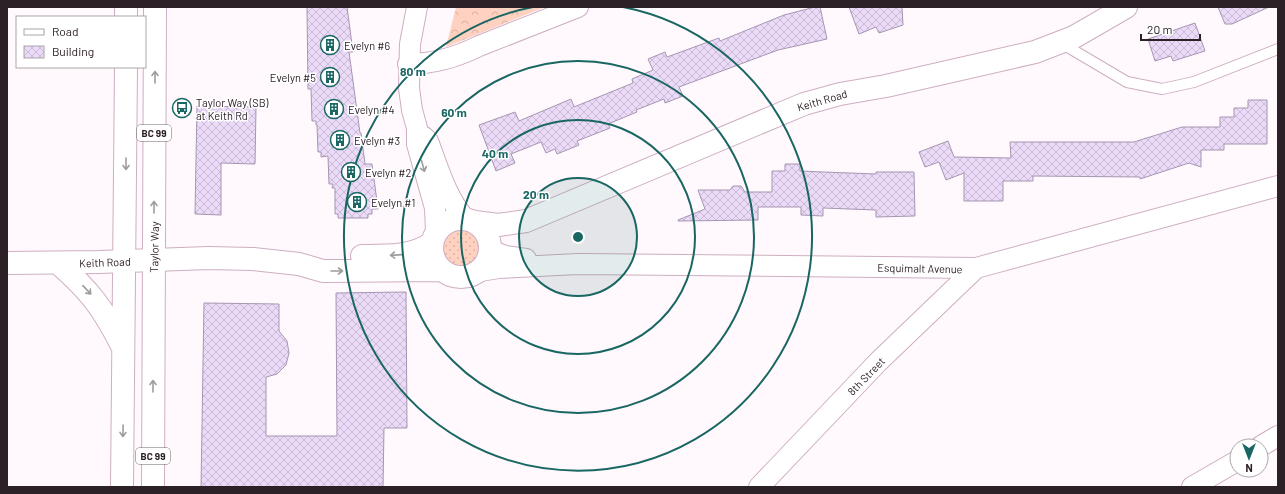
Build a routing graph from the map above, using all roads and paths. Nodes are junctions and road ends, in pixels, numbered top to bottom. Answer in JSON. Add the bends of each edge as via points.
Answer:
{"nodes":[{"id":1,"x":155,"y":7,"type":"edge"},
{"id":2,"x":417,"y":7,"type":"edge"},
{"id":3,"x":578,"y":7,"type":"edge"},
{"id":4,"x":1126,"y":7,"type":"edge"},
{"id":5,"x":1060,"y":43,"type":"junction"},
{"id":6,"x":1278,"y":49,"type":"edge"},
{"id":7,"x":408,"y":64,"type":"junction"},
{"id":8,"x":126,"y":68,"type":"edge"},
{"id":9,"x":417,"y":128,"type":"junction"},
{"id":10,"x":1278,"y":186,"type":"edge"},
{"id":11,"x":470,"y":220,"type":"junction"},
{"id":12,"x":526,"y":221,"type":"junction"},
{"id":13,"x":434,"y":237,"type":"junction"},
{"id":14,"x":490,"y":250,"type":"junction"},
{"id":15,"x":153,"y":260,"type":"junction"},
{"id":16,"x":126,"y":261,"type":"junction"},
{"id":17,"x":7,"y":263,"type":"edge"},
{"id":18,"x":58,"y":264,"type":"junction"},
{"id":19,"x":299,"y":264,"type":"junction"},
{"id":20,"x":552,"y":264,"type":"junction"},
{"id":21,"x":976,"y":268,"type":"junction"},
{"id":22,"x":442,"y":270,"type":"junction"},
{"id":23,"x":480,"y":271,"type":"junction"},
{"id":24,"x":124,"y":350,"type":"junction"},
{"id":25,"x":1278,"y":436,"type":"edge"},
{"id":26,"x":1269,"y":441,"type":"edge"},
{"id":27,"x":1229,"y":466,"type":"edge"},
{"id":28,"x":122,"y":487,"type":"edge"},
{"id":29,"x":153,"y":487,"type":"edge"},
{"id":30,"x":759,"y":487,"type":"edge"},
{"id":31,"x":1192,"y":487,"type":"edge"}],
"edges":[{"from":15,"to":1,"type":"main road","name":"Taylor Way","number":"BC 99","one_way":true},
{"from":2,"to":7,"type":"street"},
{"from":3,"to":7,"type":"street","via":[[464,53],[428,64]]},
{"from":4,"to":5,"type":"main road","name":"Keith Road"},
{"from":5,"to":6,"type":"lane","via":[[1127,82],[1162,89],[1194,82]]},
{"from":5,"to":12,"type":"main road","name":"Keith Road","via":[[1035,52],[804,104]]},
{"from":7,"to":9,"type":"street","via":[[412,110]]},
{"from":8,"to":16,"type":"main road","number":"BC 99","one_way":true},
{"from":9,"to":11,"type":"street","via":[[428,141],[458,212]]},
{"from":9,"to":13,"type":"street","one_way":true,"via":[[417,144],[437,217]]},
{"from":10,"to":21,"type":"street","name":"Esquimalt Avenue"},
{"from":11,"to":12,"type":"main road","name":"Keith Road","via":[[498,225]]},
{"from":11,"to":13,"type":"main road","via":[[448,222]]},
{"from":11,"to":14,"type":"main road","via":[[487,234]]},
{"from":12,"to":14,"type":"main road","name":"Keith Road"},
{"from":13,"to":19,"type":"main road","name":"Keith Road","one_way":true,"via":[[421,250],[404,254],[323,257]]},
{"from":13,"to":22,"type":"main road","via":[[434,258]]},
{"from":14,"to":20,"type":"street","name":"Esquimalt Avenue","via":[[505,256]]},
{"from":14,"to":23,"type":"main road","via":[[487,261]]},
{"from":15,"to":16,"type":"main road","name":"Keith Road"},
{"from":15,"to":19,"type":"main road","name":"Keith Road","via":[[253,259]]},
{"from":29,"to":15,"type":"main road","name":"Taylor Way","number":"BC 99","one_way":true},
{"from":16,"to":18,"type":"main road","name":"Keith Road"},
{"from":16,"to":24,"type":"main road","number":"BC 99"},
{"from":17,"to":18,"type":"main road","name":"Keith Road"},
{"from":18,"to":24,"type":"main road","one_way":true,"via":[[90,293],[108,317]]},
{"from":19,"to":22,"type":"main road","name":"Keith Road","one_way":true,"via":[[323,271]]},
{"from":20,"to":21,"type":"street","name":"Esquimalt Avenue"},
{"from":20,"to":23,"type":"street","name":"Esquimalt Avenue"},
{"from":21,"to":30,"type":"street","name":"8th Street","via":[[878,362]]},
{"from":22,"to":23,"type":"main road","via":[[461,277],[471,276]]},
{"from":24,"to":28,"type":"main road","number":"BC 99","one_way":true},
{"from":25,"to":26,"type":"street"},
{"from":27,"to":31,"type":"street"}]}
